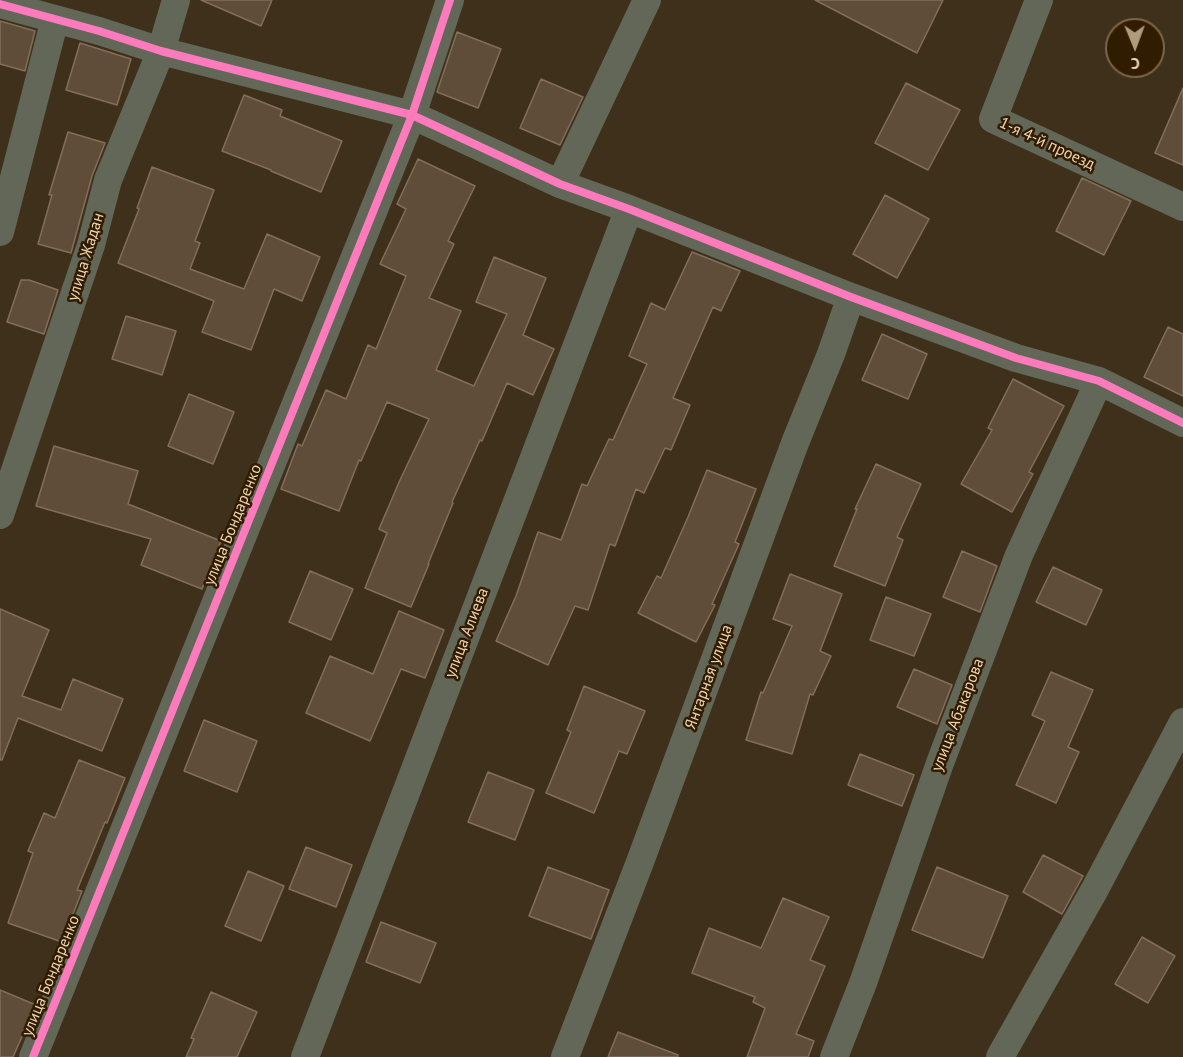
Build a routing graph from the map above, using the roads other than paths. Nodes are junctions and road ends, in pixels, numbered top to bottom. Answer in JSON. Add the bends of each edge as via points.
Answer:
{"nodes":[{"id":1,"x":176,"y":0,"type":"edge"},
{"id":2,"x":450,"y":0,"type":"edge"},
{"id":3,"x":647,"y":0,"type":"edge"},
{"id":4,"x":1039,"y":0,"type":"edge"},
{"id":5,"x":2,"y":3,"type":"edge"},
{"id":6,"x":55,"y":19,"type":"junction"},
{"id":7,"x":161,"y":51,"type":"junction"},
{"id":8,"x":412,"y":115,"type":"junction"},
{"id":9,"x":560,"y":184,"type":"junction"},
{"id":10,"x":1183,"y":207,"type":"edge"},
{"id":11,"x":629,"y":209,"type":"junction"},
{"id":12,"x":0,"y":232,"type":"edge"},
{"id":13,"x":851,"y":297,"type":"junction"},
{"id":14,"x":1100,"y":381,"type":"junction"},
{"id":15,"x":1183,"y":423,"type":"edge"},
{"id":16,"x":0,"y":515,"type":"edge"},
{"id":17,"x":1183,"y":723,"type":"edge"},
{"id":18,"x":33,"y":1057,"type":"edge"},
{"id":19,"x":305,"y":1057,"type":"edge"},
{"id":20,"x":565,"y":1057,"type":"edge"},
{"id":21,"x":834,"y":1057,"type":"edge"},
{"id":22,"x":1000,"y":1057,"type":"edge"}],
"edges":[{"from":1,"to":7,"type":"street","name":"улица Жадан"},
{"from":2,"to":8,"type":"street","name":"улица Бондаренко"},
{"from":3,"to":9,"type":"street"},
{"from":4,"to":10,"type":"street","name":"1-я 4-й проезд","via":[[993,119]]},
{"from":5,"to":6,"type":"street"},
{"from":6,"to":7,"type":"street"},
{"from":6,"to":12,"type":"street"},
{"from":7,"to":8,"type":"street"},
{"from":7,"to":16,"type":"street","name":"улица Жадан","via":[[108,180],[91,245]]},
{"from":8,"to":9,"type":"street"},
{"from":8,"to":18,"type":"street","name":"улица Бондаренко"},
{"from":9,"to":11,"type":"street"},
{"from":11,"to":13,"type":"street"},
{"from":11,"to":19,"type":"street","name":"улица Алиева"},
{"from":13,"to":14,"type":"street","via":[[1016,357]]},
{"from":13,"to":20,"type":"street","name":"Янтарная улица"},
{"from":14,"to":15,"type":"street"},
{"from":14,"to":21,"type":"street","name":"улица Абакарова","via":[[1019,555],[939,763]]},
{"from":17,"to":22,"type":"street"}]}
